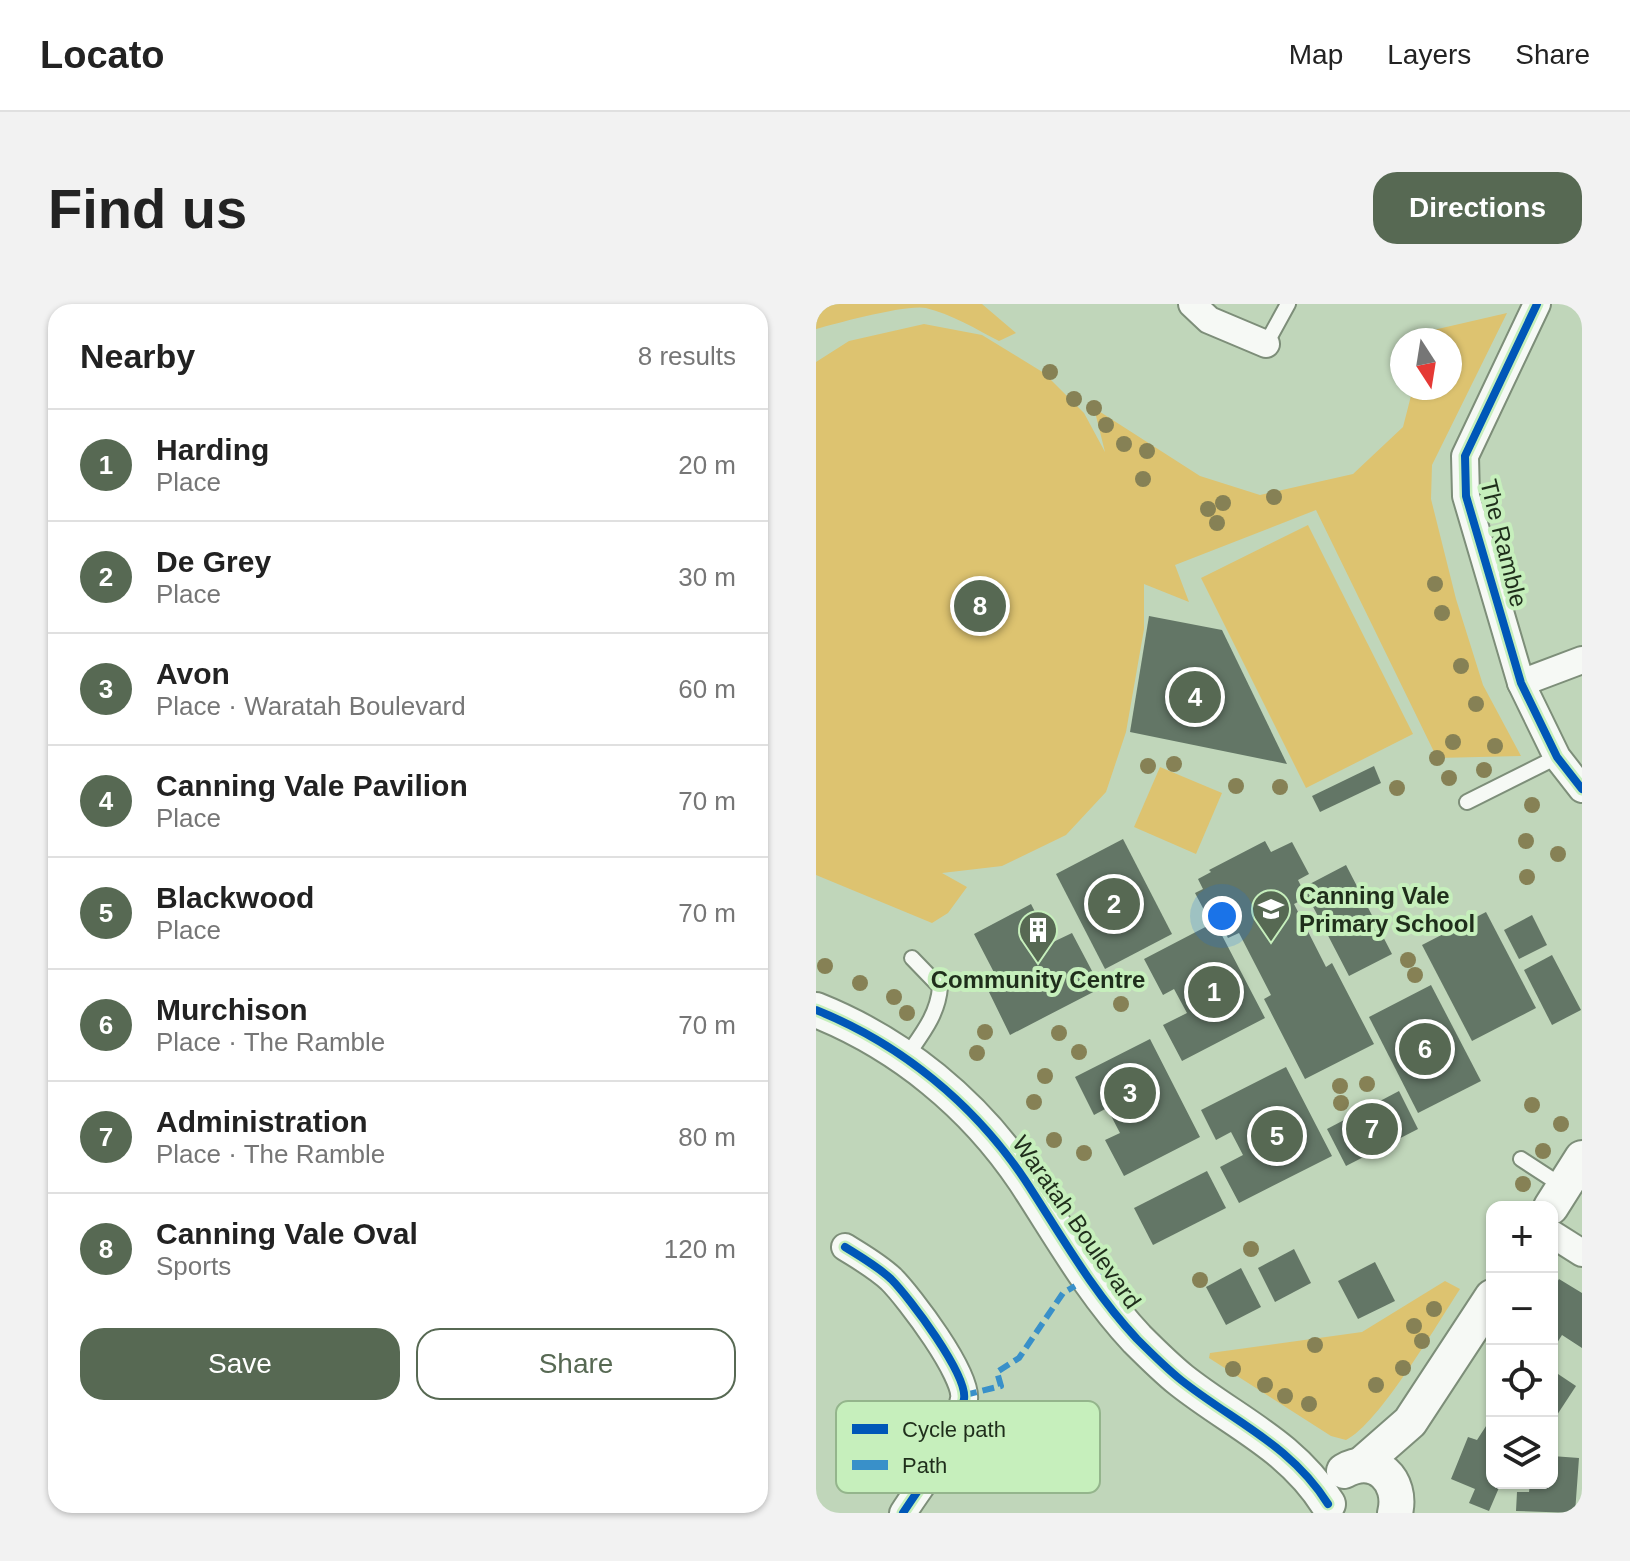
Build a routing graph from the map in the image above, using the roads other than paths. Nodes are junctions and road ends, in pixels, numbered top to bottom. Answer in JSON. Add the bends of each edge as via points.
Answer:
{"nodes":[{"id":1,"x":1192,"y":304,"type":"edge"},
{"id":2,"x":1288,"y":304,"type":"edge"},
{"id":3,"x":1537,"y":304,"type":"edge"},
{"id":4,"x":1266,"y":344,"type":"joint"},
{"id":5,"x":1582,"y":660,"type":"edge"},
{"id":6,"x":1521,"y":683,"type":"junction"},
{"id":7,"x":1557,"y":757,"type":"junction"},
{"id":8,"x":1582,"y":789,"type":"edge"},
{"id":9,"x":1467,"y":802,"type":"dead end"},
{"id":10,"x":912,"y":958,"type":"dead end"},
{"id":11,"x":816,"y":1010,"type":"edge"},
{"id":12,"x":905,"y":1057,"type":"junction"},
{"id":13,"x":1582,"y":1158,"type":"edge"},
{"id":14,"x":1521,"y":1159,"type":"dead end"},
{"id":15,"x":1558,"y":1197,"type":"edge"},
{"id":16,"x":1558,"y":1238,"type":"edge"},
{"id":17,"x":845,"y":1247,"type":"dead end"},
{"id":18,"x":1582,"y":1253,"type":"edge"},
{"id":19,"x":1486,"y":1306,"type":"edge"},
{"id":20,"x":963,"y":1401,"type":"edge"},
{"id":21,"x":1273,"y":1443,"type":"junction"},
{"id":22,"x":1385,"y":1490,"type":"edge"},
{"id":23,"x":916,"y":1493,"type":"edge"},
{"id":24,"x":1330,"y":1509,"type":"edge"},
{"id":25,"x":903,"y":1513,"type":"edge"}],
"edges":[{"from":1,"to":4,"type":"street","via":[[1209,320]]},
{"from":2,"to":4,"type":"lane"},
{"from":3,"to":6,"type":"street","name":"The Ramble","via":[[1465,456],[1466,496]]},
{"from":5,"to":6,"type":"street"},
{"from":6,"to":7,"type":"street","name":"The Ramble"},
{"from":7,"to":8,"type":"street","name":"The Ramble"},
{"from":7,"to":9,"type":"lane"},
{"from":10,"to":12,"type":"lane","via":[[940,987],[930,1021]]},
{"from":11,"to":12,"type":"street","name":"Waratah Boulevard"},
{"from":12,"to":21,"type":"street","name":"Waratah Boulevard","via":[[992,1137],[1087,1279],[1137,1339],[1181,1380]]},
{"from":13,"to":15,"type":"street"},
{"from":14,"to":15,"type":"lane"},
{"from":16,"to":18,"type":"street"},
{"from":17,"to":20,"type":"street","via":[[894,1281],[952,1361]]},
{"from":19,"to":22,"type":"street","via":[[1410,1422]]},
{"from":21,"to":22,"type":"street","name":"Waratah Boulevard"},
{"from":21,"to":24,"type":"street","name":"Waratah Boulevard","via":[[1313,1480]]},
{"from":22,"to":24,"type":"street","name":"Waratah Boulevard","via":[[1332,1483]]},
{"from":23,"to":25,"type":"street"}]}
